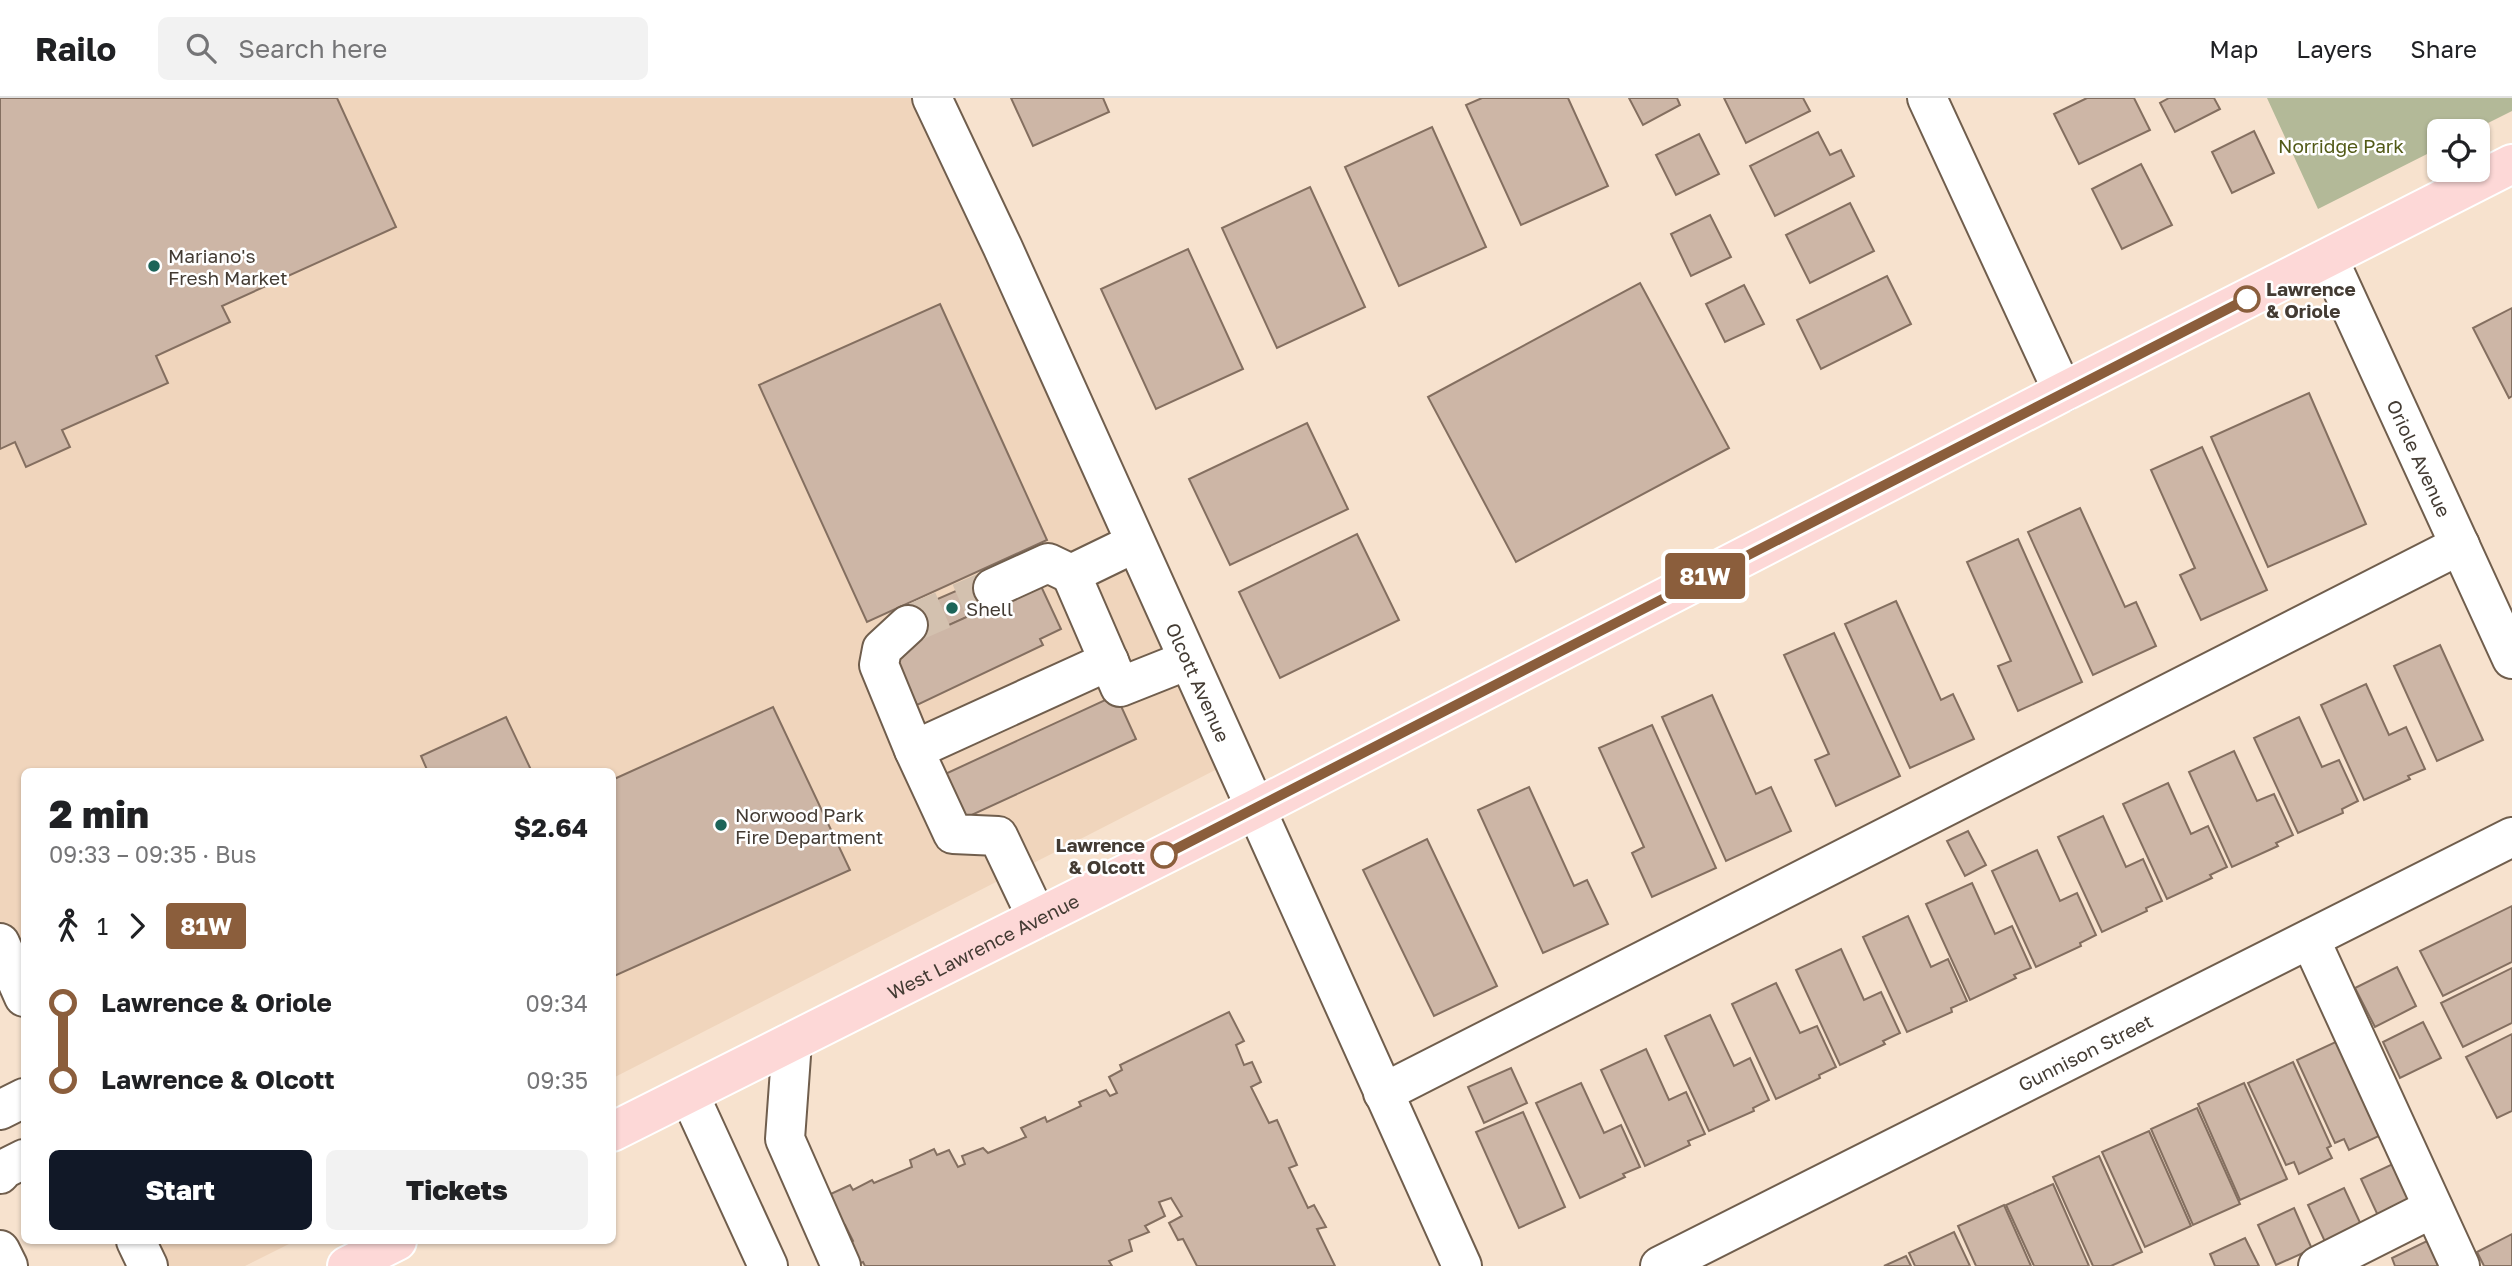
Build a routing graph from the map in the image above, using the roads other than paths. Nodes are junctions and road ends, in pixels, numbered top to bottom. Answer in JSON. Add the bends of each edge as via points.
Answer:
{"nodes":[{"id":1,"x":933,"y":98,"type":"edge"},
{"id":2,"x":1927,"y":98,"type":"edge"},
{"id":3,"x":2512,"y":164,"type":"edge"},
{"id":4,"x":2328,"y":258,"type":"junction"},
{"id":5,"x":2063,"y":392,"type":"junction"},
{"id":6,"x":1135,"y":543,"type":"junction"},
{"id":7,"x":2460,"y":545,"type":"junction"},
{"id":8,"x":1070,"y":574,"type":"junction"},
{"id":9,"x":993,"y":588,"type":"tunnel mouth"},
{"id":10,"x":908,"y":625,"type":"tunnel mouth"},
{"id":11,"x":2512,"y":659,"type":"edge"},
{"id":12,"x":1188,"y":660,"type":"junction"},
{"id":13,"x":1109,"y":661,"type":"junction"},
{"id":14,"x":914,"y":750,"type":"junction"},
{"id":15,"x":1255,"y":809,"type":"junction"},
{"id":16,"x":2512,"y":837,"type":"edge"},
{"id":17,"x":1037,"y":918,"type":"junction"},
{"id":18,"x":2310,"y":939,"type":"junction"},
{"id":19,"x":0,"y":943,"type":"edge"},
{"id":20,"x":21,"y":990,"type":"edge"},
{"id":21,"x":792,"y":1042,"type":"junction"},
{"id":22,"x":1382,"y":1093,"type":"junction"},
{"id":23,"x":689,"y":1094,"type":"junction"},
{"id":24,"x":21,"y":1100,"type":"edge"},
{"id":25,"x":0,"y":1110,"type":"edge"},
{"id":26,"x":616,"y":1130,"type":"edge"},
{"id":27,"x":21,"y":1160,"type":"edge"},
{"id":28,"x":0,"y":1174,"type":"edge"},
{"id":29,"x":2433,"y":1208,"type":"junction"},
{"id":30,"x":137,"y":1244,"type":"edge"},
{"id":31,"x":391,"y":1244,"type":"edge"},
{"id":32,"x":0,"y":1250,"type":"edge"},
{"id":33,"x":8,"y":1266,"type":"edge"},
{"id":34,"x":148,"y":1266,"type":"edge"},
{"id":35,"x":347,"y":1266,"type":"edge"},
{"id":36,"x":768,"y":1266,"type":"edge"},
{"id":37,"x":841,"y":1266,"type":"edge"},
{"id":38,"x":1462,"y":1266,"type":"edge"},
{"id":39,"x":1660,"y":1266,"type":"edge"},
{"id":40,"x":2318,"y":1266,"type":"edge"},
{"id":41,"x":2460,"y":1266,"type":"edge"}],
"edges":[{"from":1,"to":6,"type":"street","name":"Olcott Avenue"},
{"from":2,"to":5,"type":"street"},
{"from":3,"to":4,"type":"main road","name":"West Lawrence Avenue"},
{"from":4,"to":5,"type":"main road","name":"West Lawrence Avenue"},
{"from":4,"to":7,"type":"street","name":"Oriole Avenue"},
{"from":5,"to":15,"type":"main road","name":"West Lawrence Avenue"},
{"from":6,"to":8,"type":"street"},
{"from":6,"to":12,"type":"street","name":"Olcott Avenue"},
{"from":7,"to":11,"type":"street","name":"Oriole Avenue"},
{"from":7,"to":22,"type":"street"},
{"from":8,"to":9,"type":"street","via":[[1048,563]]},
{"from":8,"to":13,"type":"street"},
{"from":10,"to":14,"type":"street","via":[[882,649],[879,665]]},
{"from":12,"to":13,"type":"street","via":[[1120,687]]},
{"from":12,"to":15,"type":"street","name":"Olcott Avenue"},
{"from":13,"to":14,"type":"street"},
{"from":14,"to":17,"type":"street","via":[[953,834],[998,836]]},
{"from":15,"to":17,"type":"main road","name":"West Lawrence Avenue"},
{"from":15,"to":22,"type":"street","name":"Olcott Avenue"},
{"from":16,"to":18,"type":"street","name":"Gunnison Street"},
{"from":17,"to":21,"type":"main road","name":"West Lawrence Avenue"},
{"from":18,"to":29,"type":"street"},
{"from":18,"to":39,"type":"street","name":"Gunnison Street"},
{"from":19,"to":20,"type":"street"},
{"from":21,"to":23,"type":"main road","name":"West Lawrence Avenue"},
{"from":21,"to":37,"type":"street","via":[[785,1139]]},
{"from":22,"to":38,"type":"street","name":"Olcott Avenue"},
{"from":23,"to":26,"type":"main road","name":"West Lawrence Avenue"},
{"from":23,"to":36,"type":"street"},
{"from":24,"to":25,"type":"street"},
{"from":27,"to":28,"type":"street"},
{"from":29,"to":40,"type":"street"},
{"from":29,"to":41,"type":"street"},
{"from":30,"to":34,"type":"street"},
{"from":31,"to":35,"type":"main road"},
{"from":32,"to":33,"type":"street"}]}
